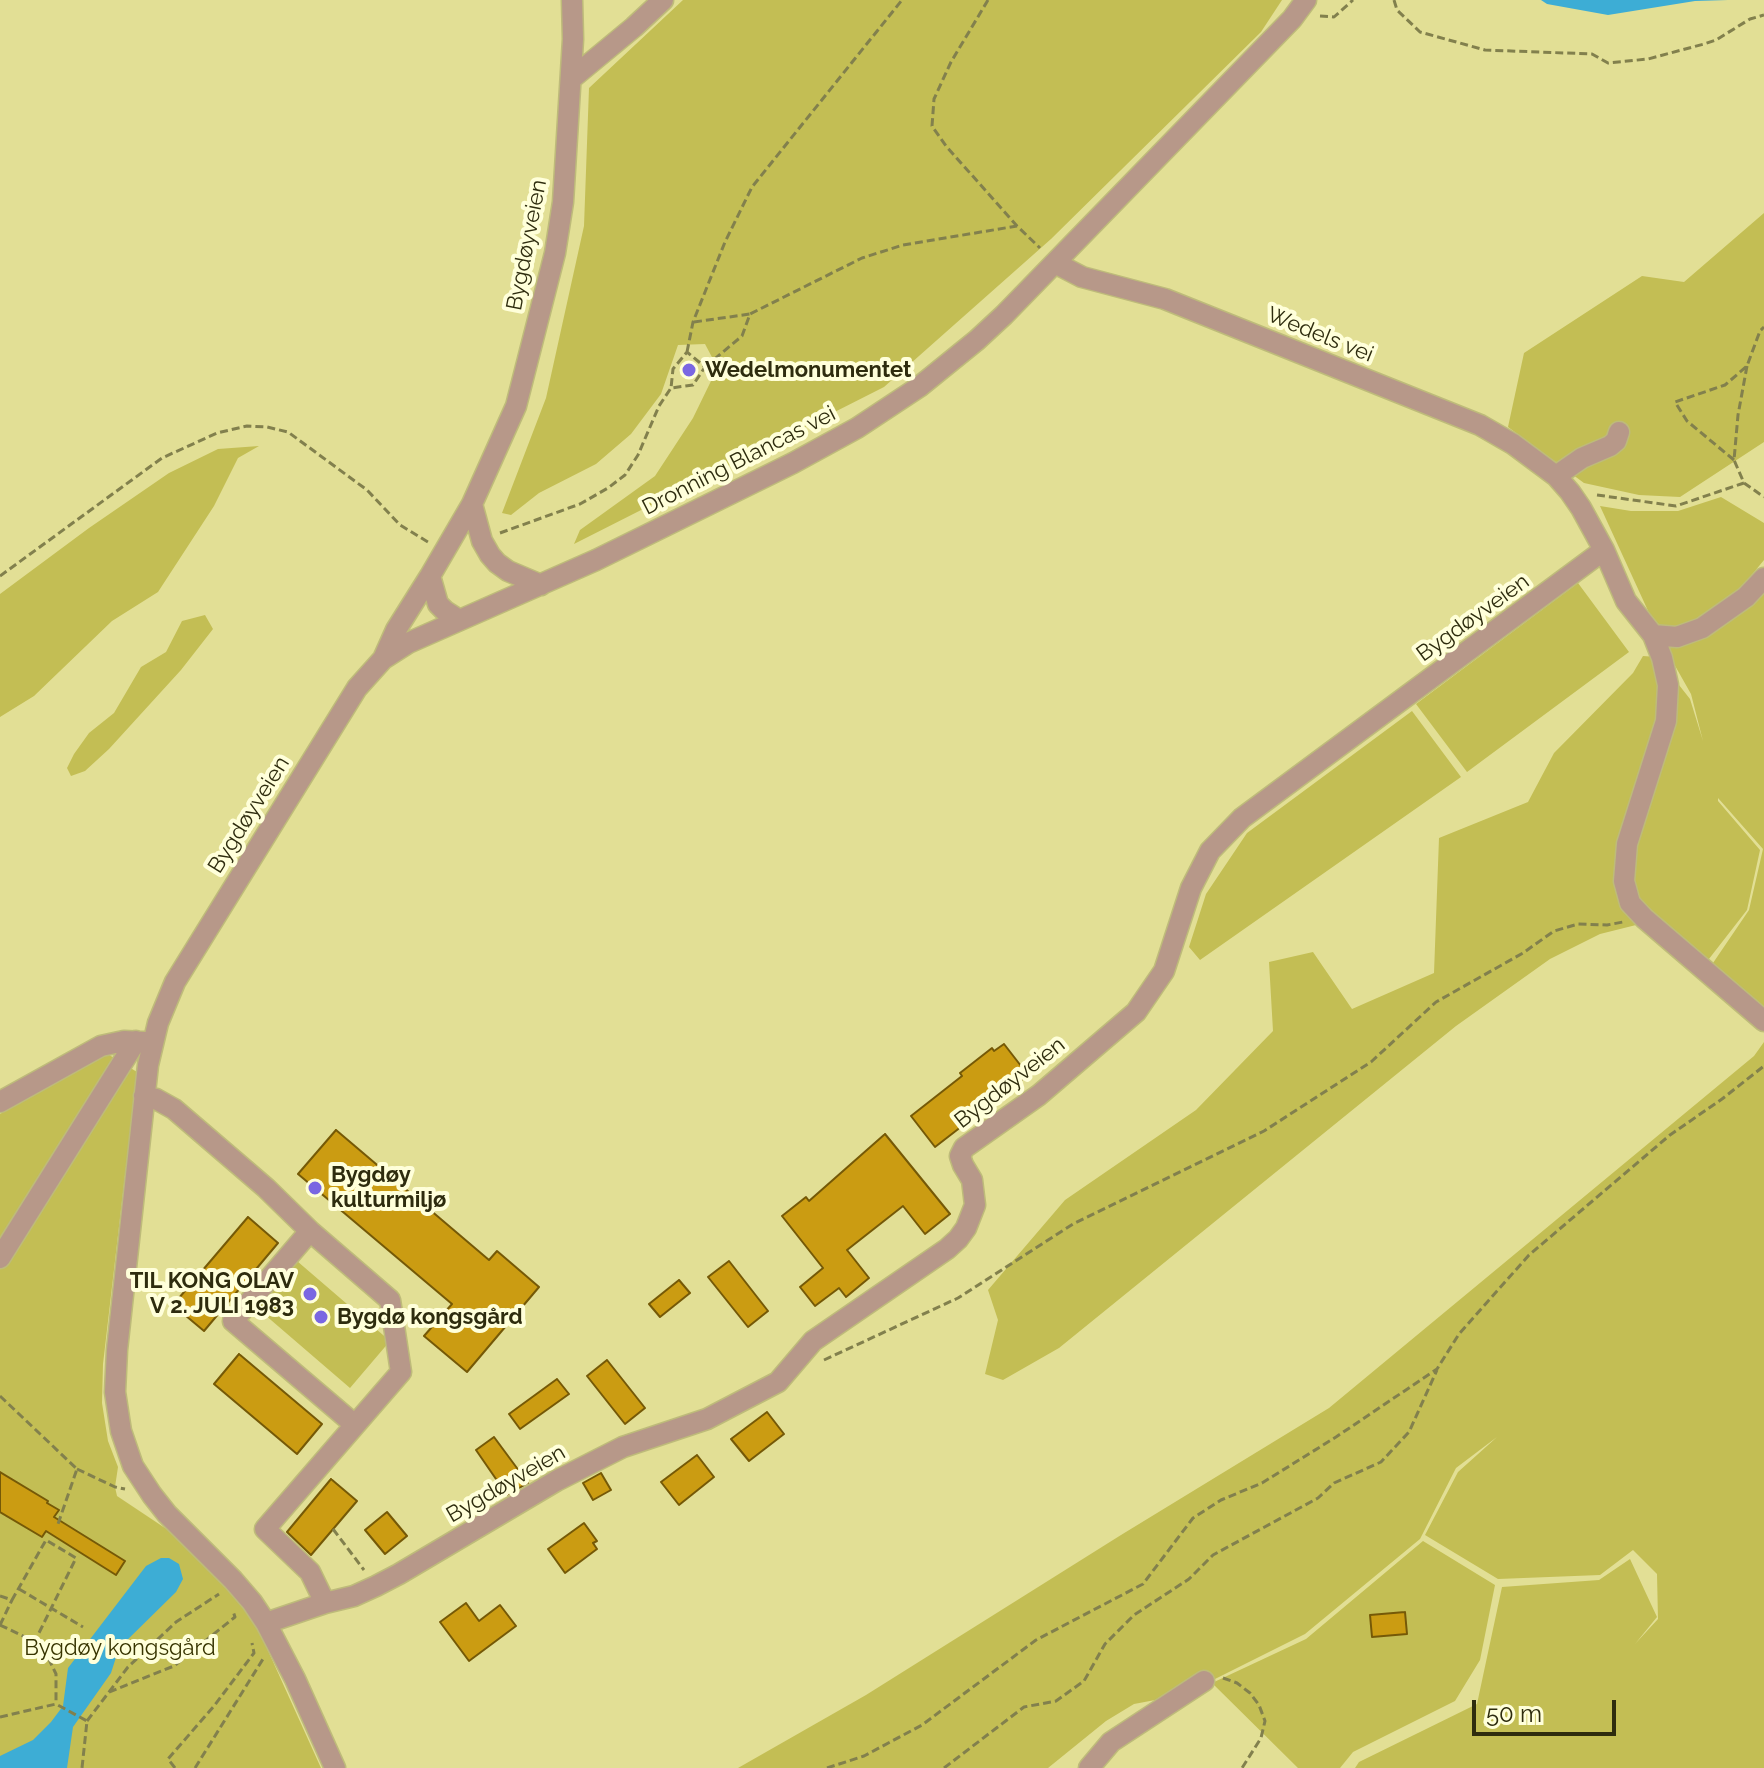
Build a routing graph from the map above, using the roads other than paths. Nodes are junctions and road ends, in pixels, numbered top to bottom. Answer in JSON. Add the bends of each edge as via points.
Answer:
{"nodes":[{"id":1,"x":572,"y":0,"type":"edge"},
{"id":2,"x":663,"y":0,"type":"edge"},
{"id":3,"x":1310,"y":7,"type":"edge"},
{"id":4,"x":571,"y":79,"type":"junction"},
{"id":5,"x":1051,"y":258,"type":"junction"},
{"id":6,"x":1619,"y":432,"type":"dead end"},
{"id":7,"x":1556,"y":476,"type":"junction"},
{"id":8,"x":472,"y":504,"type":"junction"},
{"id":9,"x":1604,"y":550,"type":"junction"},
{"id":10,"x":430,"y":576,"type":"junction"},
{"id":11,"x":1764,"y":578,"type":"edge"},
{"id":12,"x":541,"y":585,"type":"junction"},
{"id":13,"x":459,"y":620,"type":"junction"},
{"id":14,"x":1653,"y":635,"type":"junction"},
{"id":15,"x":383,"y":659,"type":"junction"},
{"id":16,"x":1764,"y":1021,"type":"edge"},
{"id":17,"x":144,"y":1042,"type":"junction"},
{"id":18,"x":144,"y":1096,"type":"junction"},
{"id":19,"x":0,"y":1102,"type":"edge"},
{"id":20,"x":310,"y":1231,"type":"junction"},
{"id":21,"x":0,"y":1258,"type":"edge"},
{"id":22,"x":355,"y":1425,"type":"junction"},
{"id":23,"x":325,"y":1603,"type":"junction"},
{"id":24,"x":264,"y":1632,"type":"junction"},
{"id":25,"x":1204,"y":1681,"type":"road end"},
{"id":26,"x":335,"y":1768,"type":"edge"},
{"id":27,"x":1089,"y":1768,"type":"edge"}],
"edges":[{"from":1,"to":4,"type":"street","name":"Bygdøyveien"},
{"from":2,"to":4,"type":"street"},
{"from":3,"to":5,"type":"street","name":"Dronning Blancas vei"},
{"from":4,"to":8,"type":"street","name":"Bygdøyveien","via":[[555,253],[516,406]]},
{"from":5,"to":7,"type":"street","name":"Wedels vei","via":[[1082,277],[1165,299],[1480,425]]},
{"from":5,"to":12,"type":"street","name":"Dronning Blancas vei","via":[[977,340],[857,428]]},
{"from":6,"to":7,"type":"street","via":[[1610,446]]},
{"from":7,"to":9,"type":"street","name":"Wedels vei"},
{"from":8,"to":10,"type":"street","name":"Bygdøyveien"},
{"from":8,"to":12,"type":"street","via":[[482,541],[497,563]]},
{"from":9,"to":14,"type":"street","name":"Wedels vei","via":[[1626,601]]},
{"from":9,"to":23,"type":"street","name":"Bygdøyveien","via":[[1242,818],[1210,851],[1191,888],[1164,971],[1136,1012],[1039,1095],[964,1148],[960,1156],[972,1180],[975,1205],[966,1228],[947,1249],[813,1341],[778,1382],[707,1419],[623,1447],[399,1574],[354,1596]]},
{"from":10,"to":13,"type":"street","via":[[438,604]]},
{"from":10,"to":15,"type":"street","name":"Bygdøyveien"},
{"from":11,"to":14,"type":"street","via":[[1702,628],[1677,637]]},
{"from":12,"to":13,"type":"street","name":"Dronning Blancas vei"},
{"from":13,"to":15,"type":"street","name":"Dronning Blancas vei"},
{"from":14,"to":16,"type":"street","name":"Wedels vei","via":[[1668,685],[1666,721],[1627,844],[1624,881],[1630,903]]},
{"from":15,"to":17,"type":"street","name":"Bygdøyveien","via":[[357,688],[188,959]]},
{"from":17,"to":18,"type":"street","name":"Bygdøyveien"},
{"from":17,"to":19,"type":"street","via":[[101,1046]]},
{"from":17,"to":21,"type":"street"},
{"from":18,"to":20,"type":"street","via":[[174,1109]]},
{"from":18,"to":24,"type":"street","name":"Bygdøyveien","via":[[117,1350],[117,1412],[126,1450],[152,1495],[252,1602]]},
{"from":20,"to":22,"type":"street","via":[[390,1300],[401,1372]]},
{"from":20,"to":22,"type":"street","via":[[233,1321]]},
{"from":22,"to":23,"type":"street","via":[[265,1529],[310,1572]]},
{"from":23,"to":24,"type":"street","name":"Bygdøyveien"},
{"from":24,"to":26,"type":"street","name":"Bygdøyveien"},
{"from":25,"to":27,"type":"street","via":[[1111,1742]]}]}
